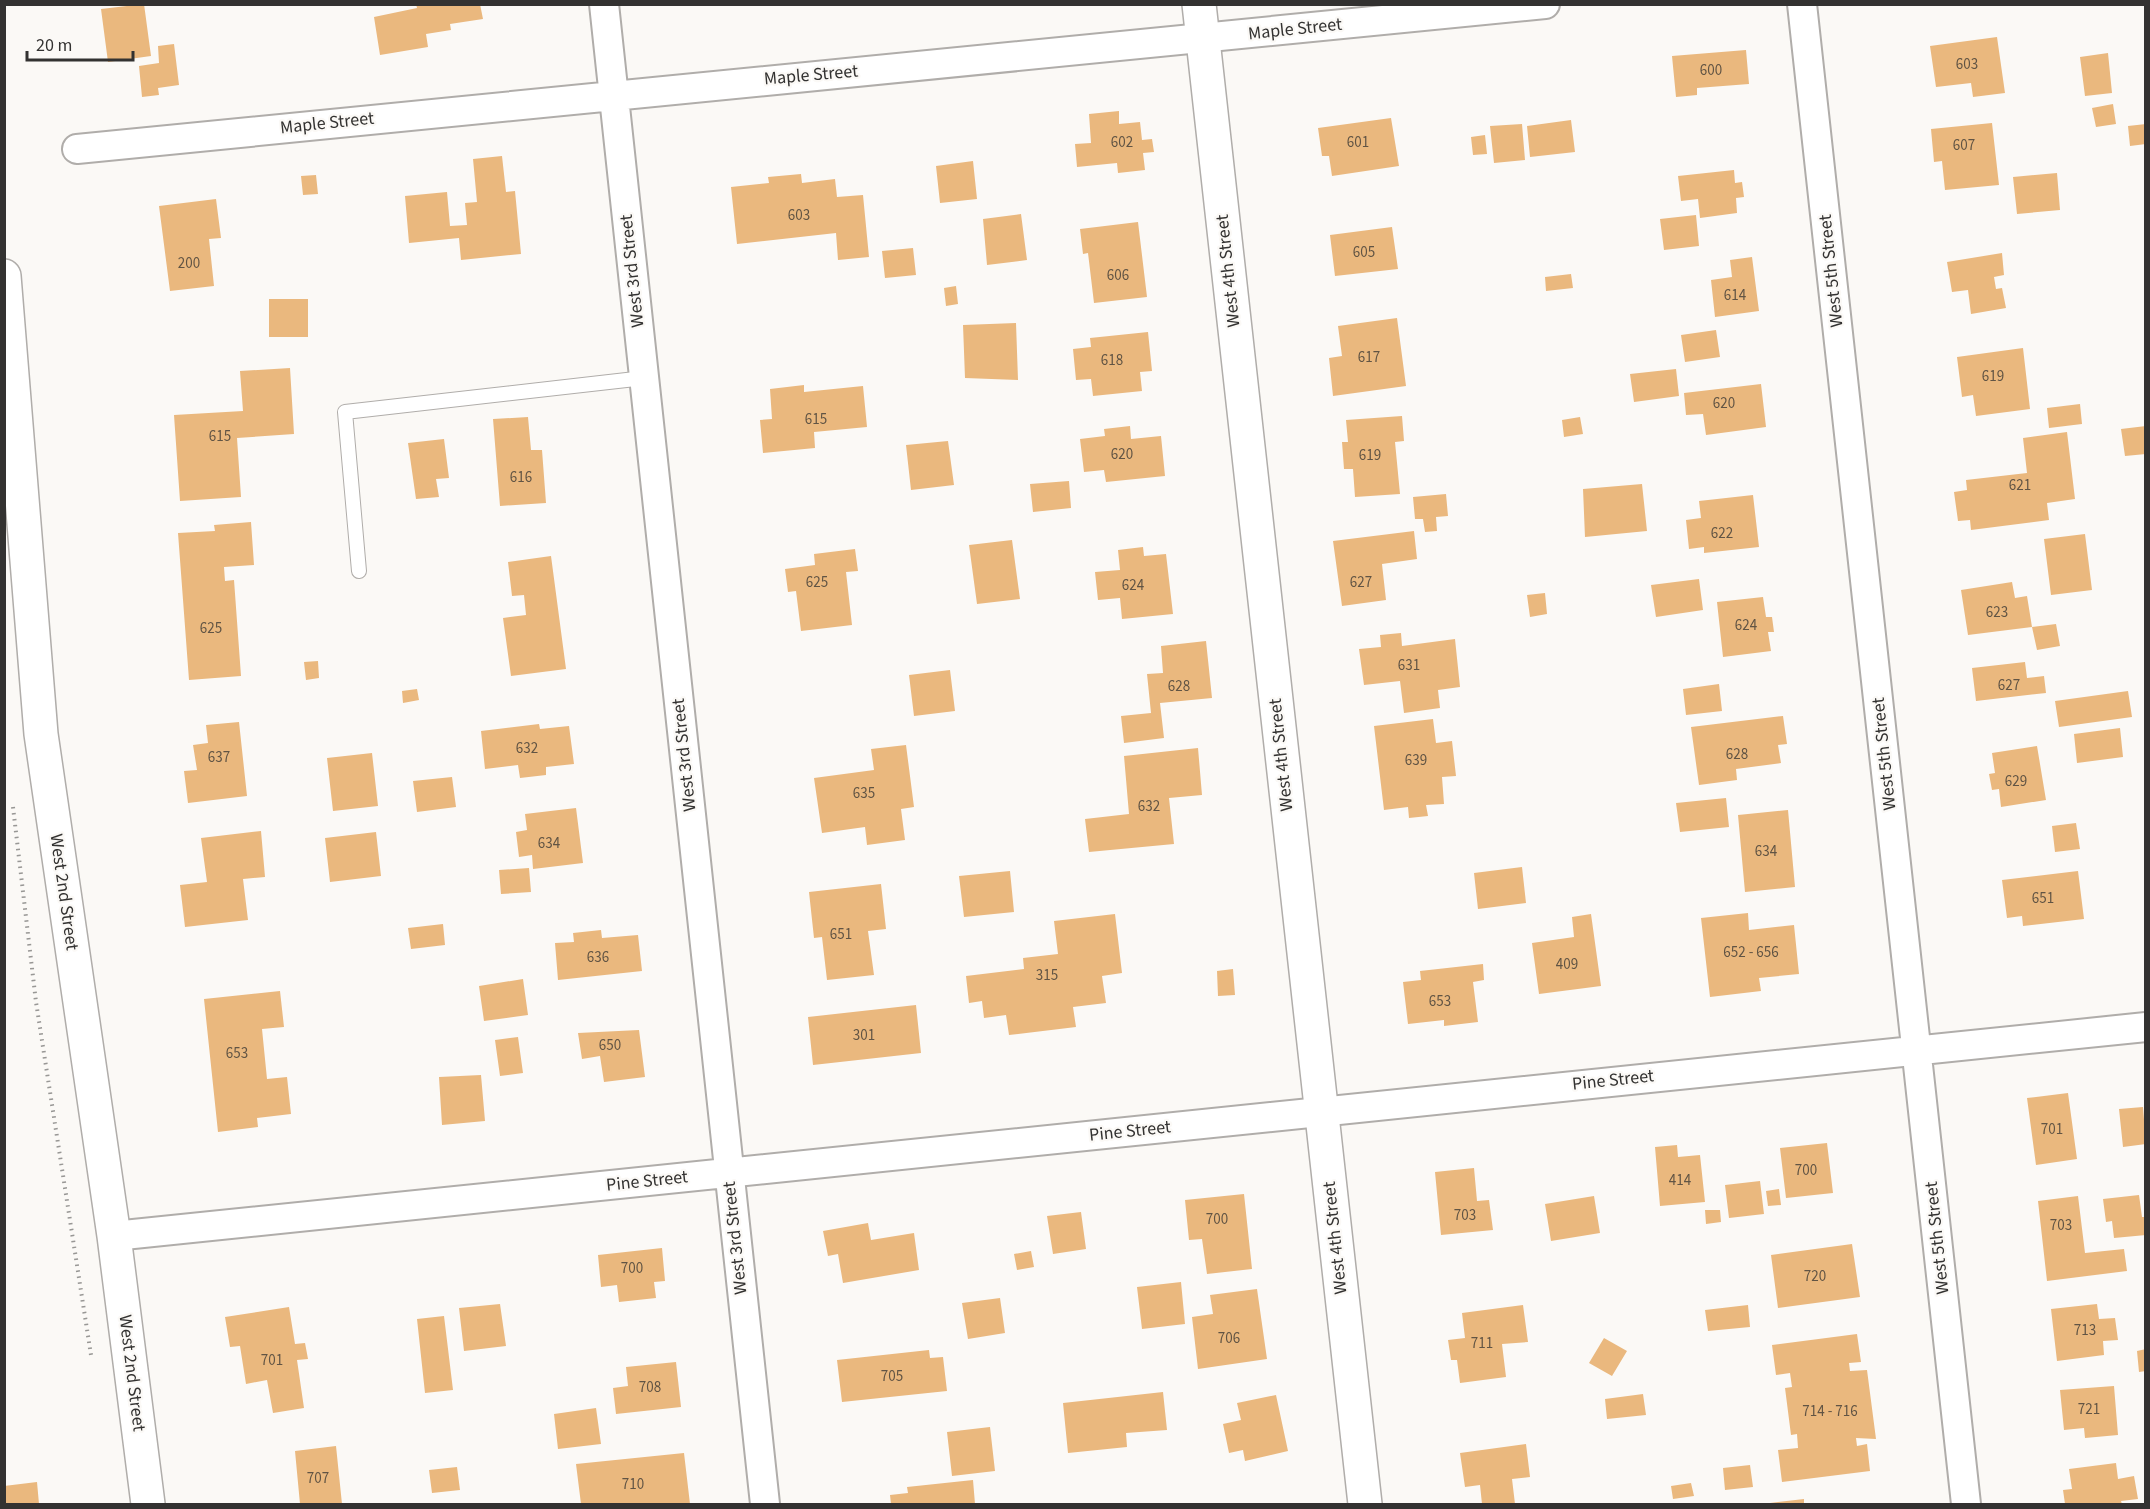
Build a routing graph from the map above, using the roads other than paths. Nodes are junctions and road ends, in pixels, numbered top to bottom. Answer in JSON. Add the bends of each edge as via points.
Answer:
{"nodes":[{"id":1,"x":604,"y":4,"type":"edge"},
{"id":2,"x":1198,"y":4,"type":"edge"},
{"id":3,"x":1545,"y":4,"type":"edge"},
{"id":4,"x":1802,"y":4,"type":"edge"},
{"id":5,"x":1202,"y":38,"type":"junction"},
{"id":6,"x":613,"y":94,"type":"junction"},
{"id":7,"x":77,"y":149,"type":"dead end"},
{"id":8,"x":4,"y":276,"type":"edge"},
{"id":9,"x":644,"y":378,"type":"junction"},
{"id":10,"x":359,"y":571,"type":"dead end"},
{"id":11,"x":2145,"y":1027,"type":"edge"},
{"id":12,"x":1916,"y":1048,"type":"junction"},
{"id":13,"x":1321,"y":1111,"type":"junction"},
{"id":14,"x":728,"y":1173,"type":"junction"},
{"id":15,"x":114,"y":1236,"type":"junction"},
{"id":16,"x":148,"y":1504,"type":"edge"},
{"id":17,"x":765,"y":1504,"type":"edge"},
{"id":18,"x":1365,"y":1504,"type":"edge"},
{"id":19,"x":1966,"y":1504,"type":"edge"}],
"edges":[{"from":1,"to":6,"type":"street","name":"West 3rd Street"},
{"from":2,"to":5,"type":"street","name":"West 4th Street"},
{"from":3,"to":5,"type":"street","name":"Maple Street"},
{"from":4,"to":12,"type":"street","name":"West 5th Street"},
{"from":5,"to":6,"type":"street","name":"Maple Street"},
{"from":5,"to":13,"type":"street","name":"West 4th Street"},
{"from":6,"to":7,"type":"street","name":"Maple Street"},
{"from":6,"to":9,"type":"street","name":"West 3rd Street"},
{"from":8,"to":15,"type":"street","name":"West 2nd Street","via":[[41,734]]},
{"from":9,"to":10,"type":"lane","via":[[345,412]]},
{"from":9,"to":14,"type":"street","name":"West 3rd Street"},
{"from":11,"to":12,"type":"street","name":"Pine Street"},
{"from":12,"to":13,"type":"street","name":"Pine Street"},
{"from":12,"to":19,"type":"street","name":"West 5th Street"},
{"from":13,"to":14,"type":"street","name":"Pine Street"},
{"from":13,"to":18,"type":"street","name":"West 4th Street"},
{"from":14,"to":15,"type":"street","name":"Pine Street"},
{"from":14,"to":17,"type":"street","name":"West 3rd Street"},
{"from":15,"to":16,"type":"street","name":"West 2nd Street"}]}
